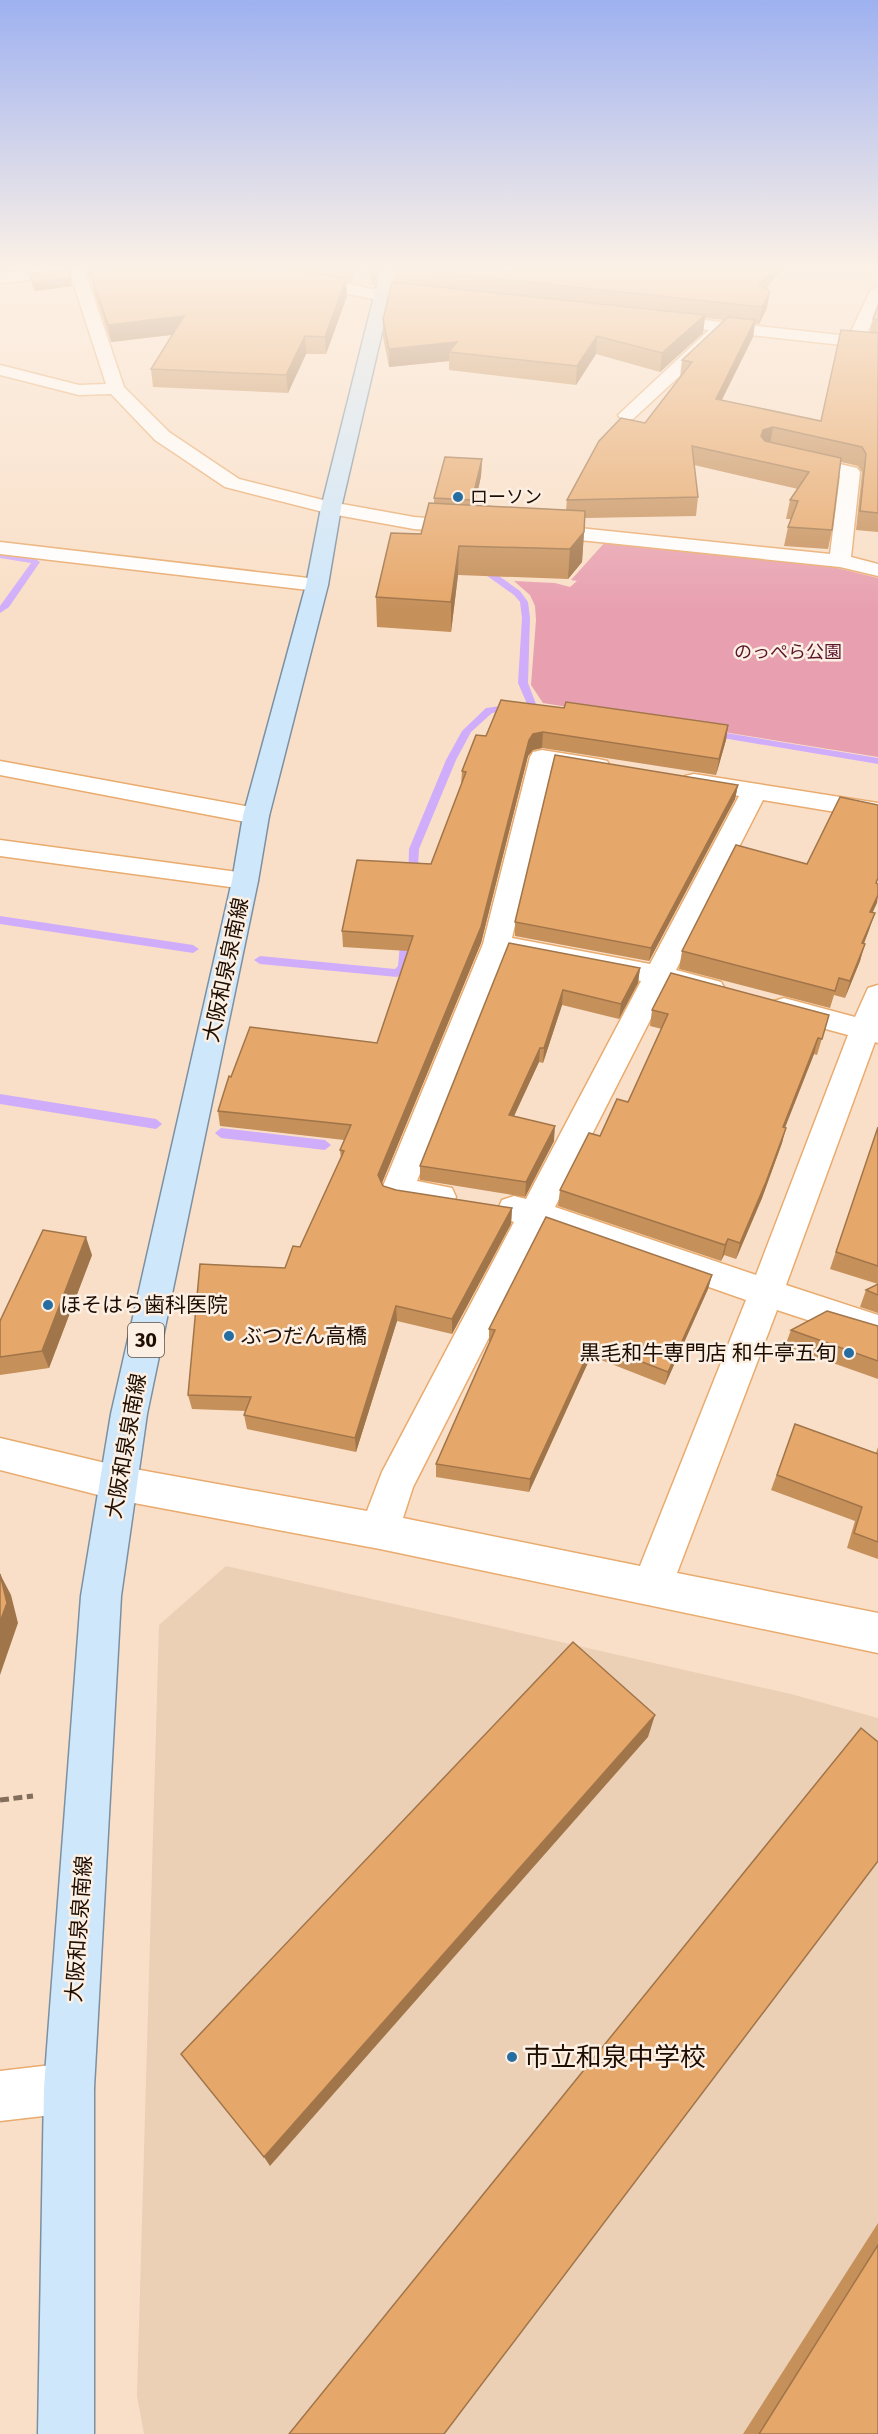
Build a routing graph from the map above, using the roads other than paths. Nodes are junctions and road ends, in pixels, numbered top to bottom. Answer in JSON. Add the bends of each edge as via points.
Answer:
{"nodes":[{"id":1,"x":45,"y":382,"type":"edge"},
{"id":2,"x":114,"y":382,"type":"edge"},
{"id":3,"x":361,"y":382,"type":"edge"},
{"id":4,"x":663,"y":382,"type":"edge"},
{"id":5,"x":680,"y":382,"type":"edge"},
{"id":6,"x":689,"y":384,"type":"edge"},
{"id":7,"x":116,"y":389,"type":"junction"},
{"id":8,"x":627,"y":415,"type":"dead end"},
{"id":9,"x":780,"y":456,"type":"edge"},
{"id":10,"x":331,"y":508,"type":"junction"},
{"id":11,"x":483,"y":528,"type":"edge"},
{"id":12,"x":517,"y":529,"type":"edge"},
{"id":13,"x":0,"y":548,"type":"edge"},
{"id":14,"x":840,"y":561,"type":"junction"},
{"id":15,"x":878,"y":570,"type":"edge"},
{"id":16,"x":317,"y":585,"type":"junction"},
{"id":17,"x":0,"y":768,"type":"edge"},
{"id":18,"x":625,"y":770,"type":"edge"},
{"id":19,"x":672,"y":777,"type":"edge"},
{"id":20,"x":755,"y":790,"type":"junction"},
{"id":21,"x":878,"y":810,"type":"edge"},
{"id":22,"x":256,"y":816,"type":"junction"},
{"id":23,"x":0,"y":848,"type":"edge"},
{"id":24,"x":246,"y":881,"type":"junction"},
{"id":25,"x":497,"y":944,"type":"junction"},
{"id":26,"x":658,"y":975,"type":"junction"},
{"id":27,"x":878,"y":995,"type":"edge"},
{"id":28,"x":872,"y":1031,"type":"edge"},
{"id":29,"x":535,"y":1213,"type":"junction"},
{"id":30,"x":766,"y":1293,"type":"junction"},
{"id":31,"x":878,"y":1329,"type":"edge"},
{"id":32,"x":0,"y":1454,"type":"edge"},
{"id":33,"x":118,"y":1484,"type":"junction"},
{"id":34,"x":380,"y":1531,"type":"junction"},
{"id":35,"x":652,"y":1586,"type":"junction"},
{"id":36,"x":878,"y":1634,"type":"edge"},
{"id":37,"x":69,"y":2088,"type":"junction"},
{"id":38,"x":0,"y":2096,"type":"edge"},
{"id":39,"x":66,"y":2434,"type":"edge"}],
"edges":[{"from":1,"to":7,"type":"street","via":[[79,390]]},
{"from":2,"to":7,"type":"street"},
{"from":3,"to":10,"type":"main road","name":"大阪和泉泉南線","number":"30"},
{"from":4,"to":8,"type":"street"},
{"from":5,"to":6,"type":"street"},
{"from":7,"to":10,"type":"street","via":[[162,436],[232,483]]},
{"from":9,"to":14,"type":"street","via":[[850,472]]},
{"from":10,"to":11,"type":"street","via":[[414,523]]},
{"from":10,"to":16,"type":"main road","name":"大阪和泉泉南線","number":"30"},
{"from":12,"to":14,"type":"street","via":[[561,530]]},
{"from":13,"to":16,"type":"street"},
{"from":14,"to":15,"type":"street"},
{"from":16,"to":22,"type":"main road","name":"大阪和泉泉南線","number":"30"},
{"from":17,"to":22,"type":"street"},
{"from":18,"to":25,"type":"street","via":[[543,757]]},
{"from":19,"to":20,"type":"street"},
{"from":20,"to":21,"type":"street"},
{"from":20,"to":26,"type":"street"},
{"from":22,"to":24,"type":"main road","name":"大阪和泉泉南線","number":"30"},
{"from":23,"to":24,"type":"street"},
{"from":24,"to":33,"type":"main road","name":"大阪和泉泉南線","number":"30","via":[[129,1414]]},
{"from":25,"to":26,"type":"street"},
{"from":25,"to":29,"type":"street","via":[[397,1191]]},
{"from":26,"to":28,"type":"street"},
{"from":26,"to":29,"type":"street"},
{"from":27,"to":28,"type":"street"},
{"from":28,"to":30,"type":"street"},
{"from":29,"to":30,"type":"street"},
{"from":29,"to":34,"type":"street","via":[[395,1484]]},
{"from":30,"to":31,"type":"street"},
{"from":30,"to":35,"type":"street"},
{"from":32,"to":33,"type":"street"},
{"from":33,"to":34,"type":"street"},
{"from":33,"to":37,"type":"main road","name":"大阪和泉泉南線","number":"30","via":[[102,1596]]},
{"from":34,"to":35,"type":"street"},
{"from":35,"to":36,"type":"street"},
{"from":37,"to":38,"type":"street"},
{"from":37,"to":39,"type":"main road","name":"大阪和泉泉南線","number":"30"}]}
